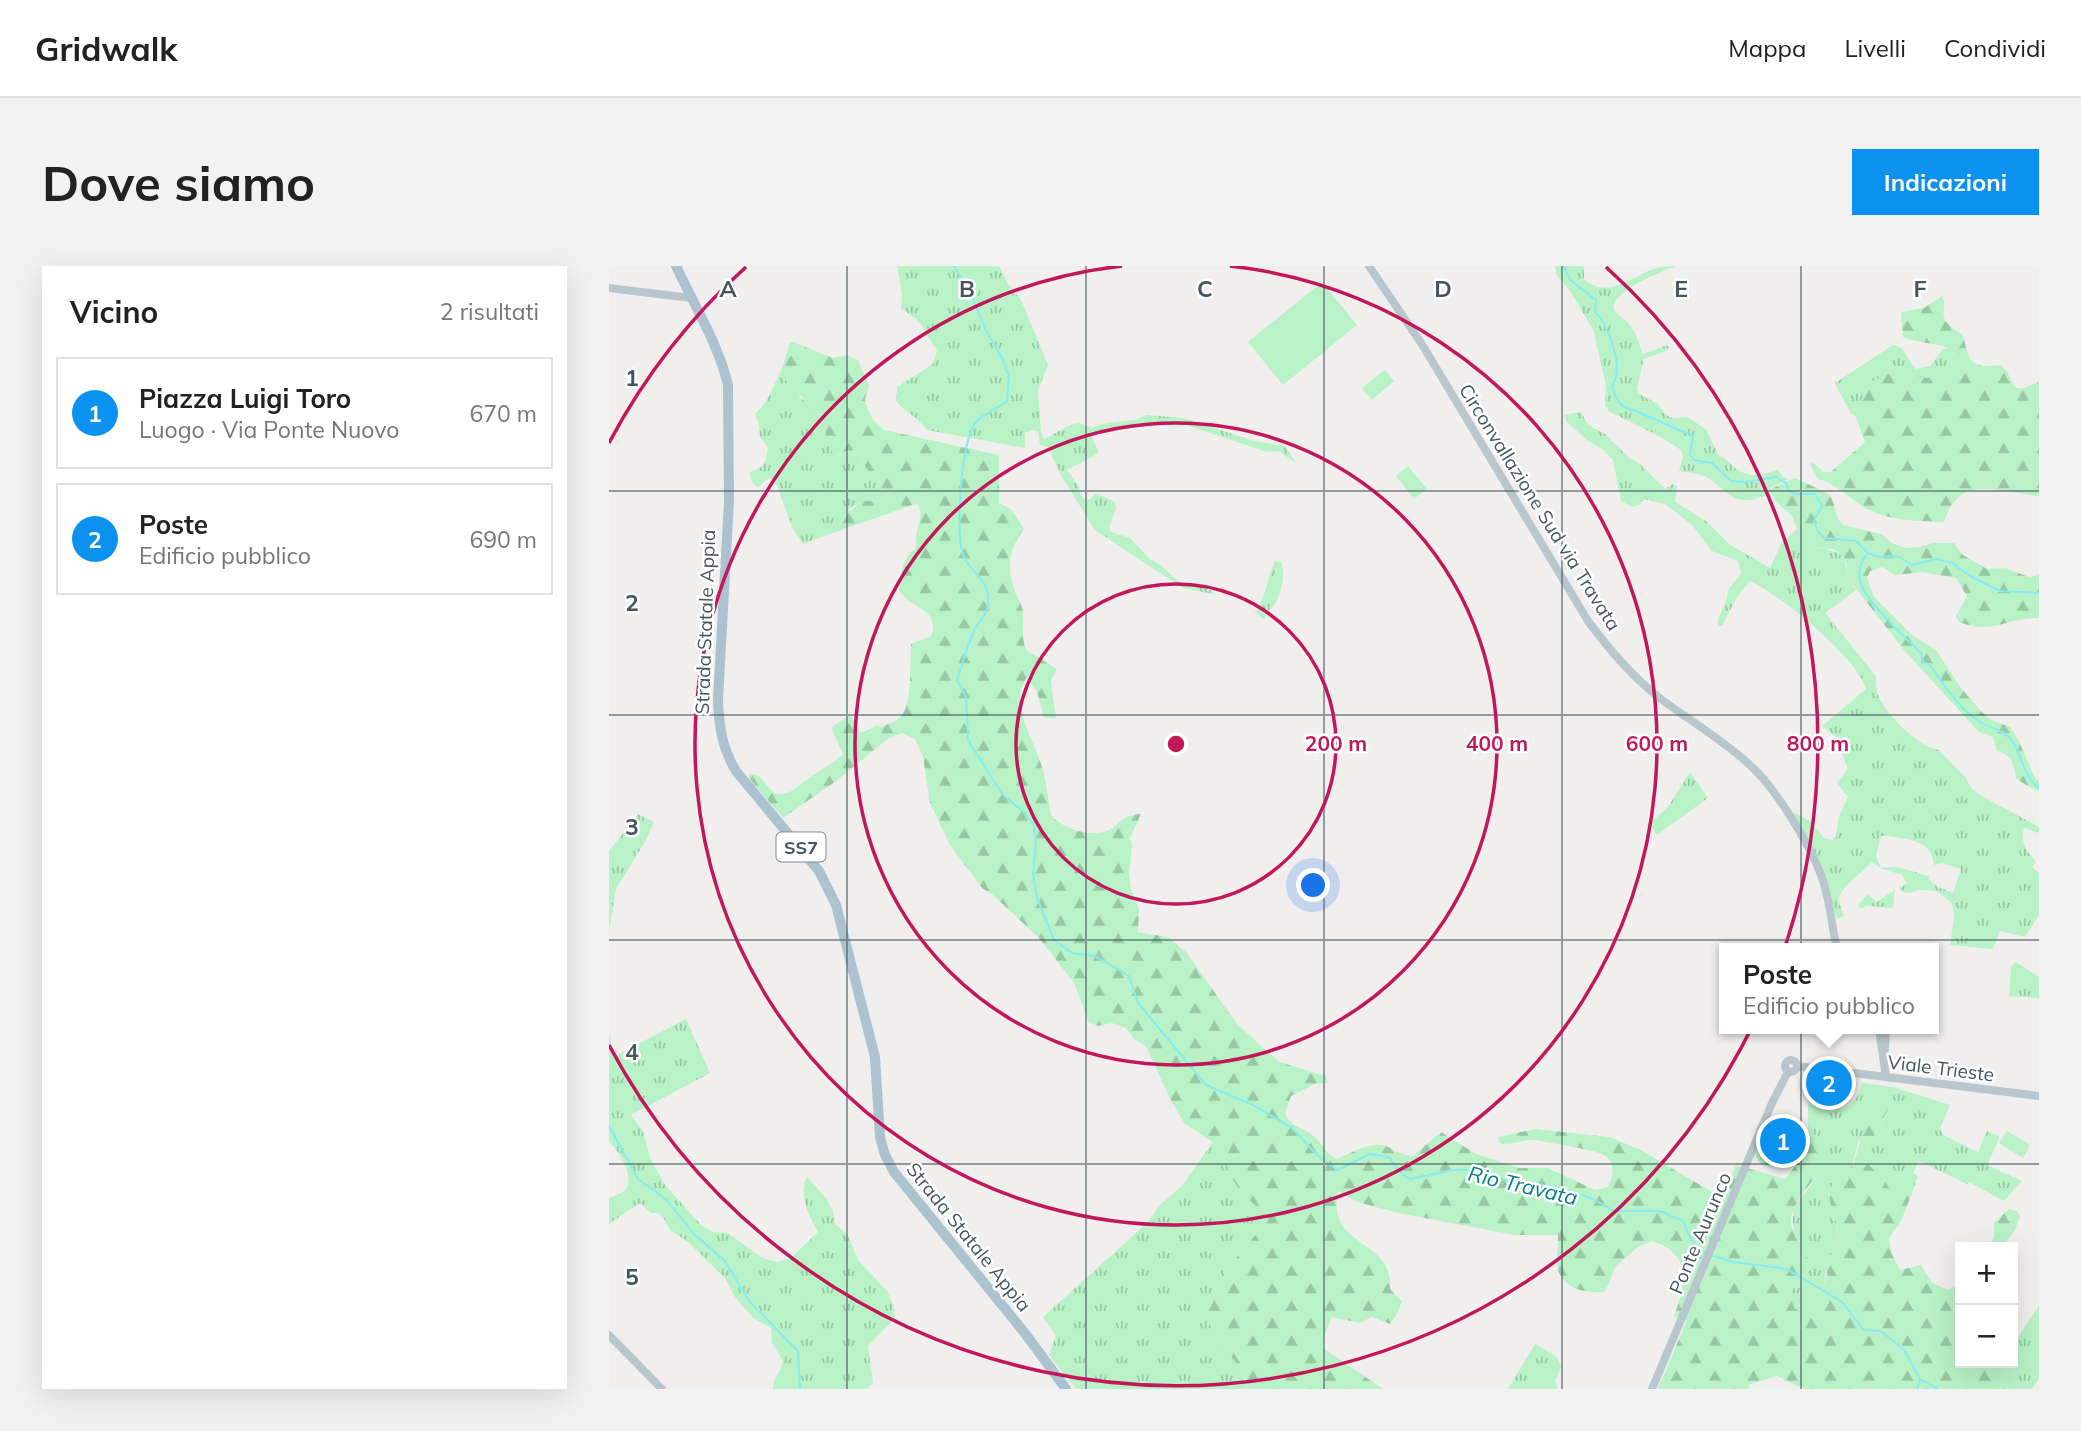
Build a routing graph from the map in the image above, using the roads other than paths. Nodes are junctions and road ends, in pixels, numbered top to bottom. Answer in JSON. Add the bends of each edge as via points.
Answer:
{"nodes":[{"id":1,"x":676,"y":266,"type":"edge"},
{"id":2,"x":1369,"y":266,"type":"edge"},
{"id":3,"x":609,"y":288,"type":"edge"},
{"id":4,"x":691,"y":298,"type":"junction"},
{"id":5,"x":1836,"y":943,"type":"edge"},
{"id":6,"x":1880,"y":1034,"type":"edge"},
{"id":7,"x":1886,"y":1034,"type":"edge"},
{"id":8,"x":1883,"y":1059,"type":"junction"},
{"id":9,"x":1789,"y":1072,"type":"joint"},
{"id":10,"x":1886,"y":1077,"type":"junction"},
{"id":11,"x":2039,"y":1096,"type":"edge"},
{"id":12,"x":609,"y":1335,"type":"edge"},
{"id":13,"x":662,"y":1389,"type":"edge"},
{"id":14,"x":1066,"y":1389,"type":"edge"},
{"id":15,"x":1653,"y":1389,"type":"edge"}],
"edges":[{"from":1,"to":4,"type":"main road","name":"Strada Statale Appia","number":"SS7"},
{"from":2,"to":5,"type":"street","name":"Circonvallazione Sud via Travata","via":[[1602,640],[1638,680],[1751,766],[1777,798],[1822,876]]},
{"from":3,"to":4,"type":"street"},
{"from":4,"to":14,"type":"main road","name":"Strada Statale Appia","number":"SS7","via":[[724,367],[727,385],[729,501],[718,700],[726,754],[819,871],[836,905],[875,1057],[880,1137],[894,1172]]},
{"from":6,"to":8,"type":"street"},
{"from":7,"to":8,"type":"street"},
{"from":8,"to":10,"type":"street"},
{"from":9,"to":10,"type":"street","name":"Viale Trieste","via":[[1784,1066],[1794,1060],[1797,1066]]},
{"from":9,"to":15,"type":"street","name":"Ponte Aurunco"},
{"from":10,"to":11,"type":"street","name":"Viale Trieste"},
{"from":12,"to":13,"type":"street"}]}
